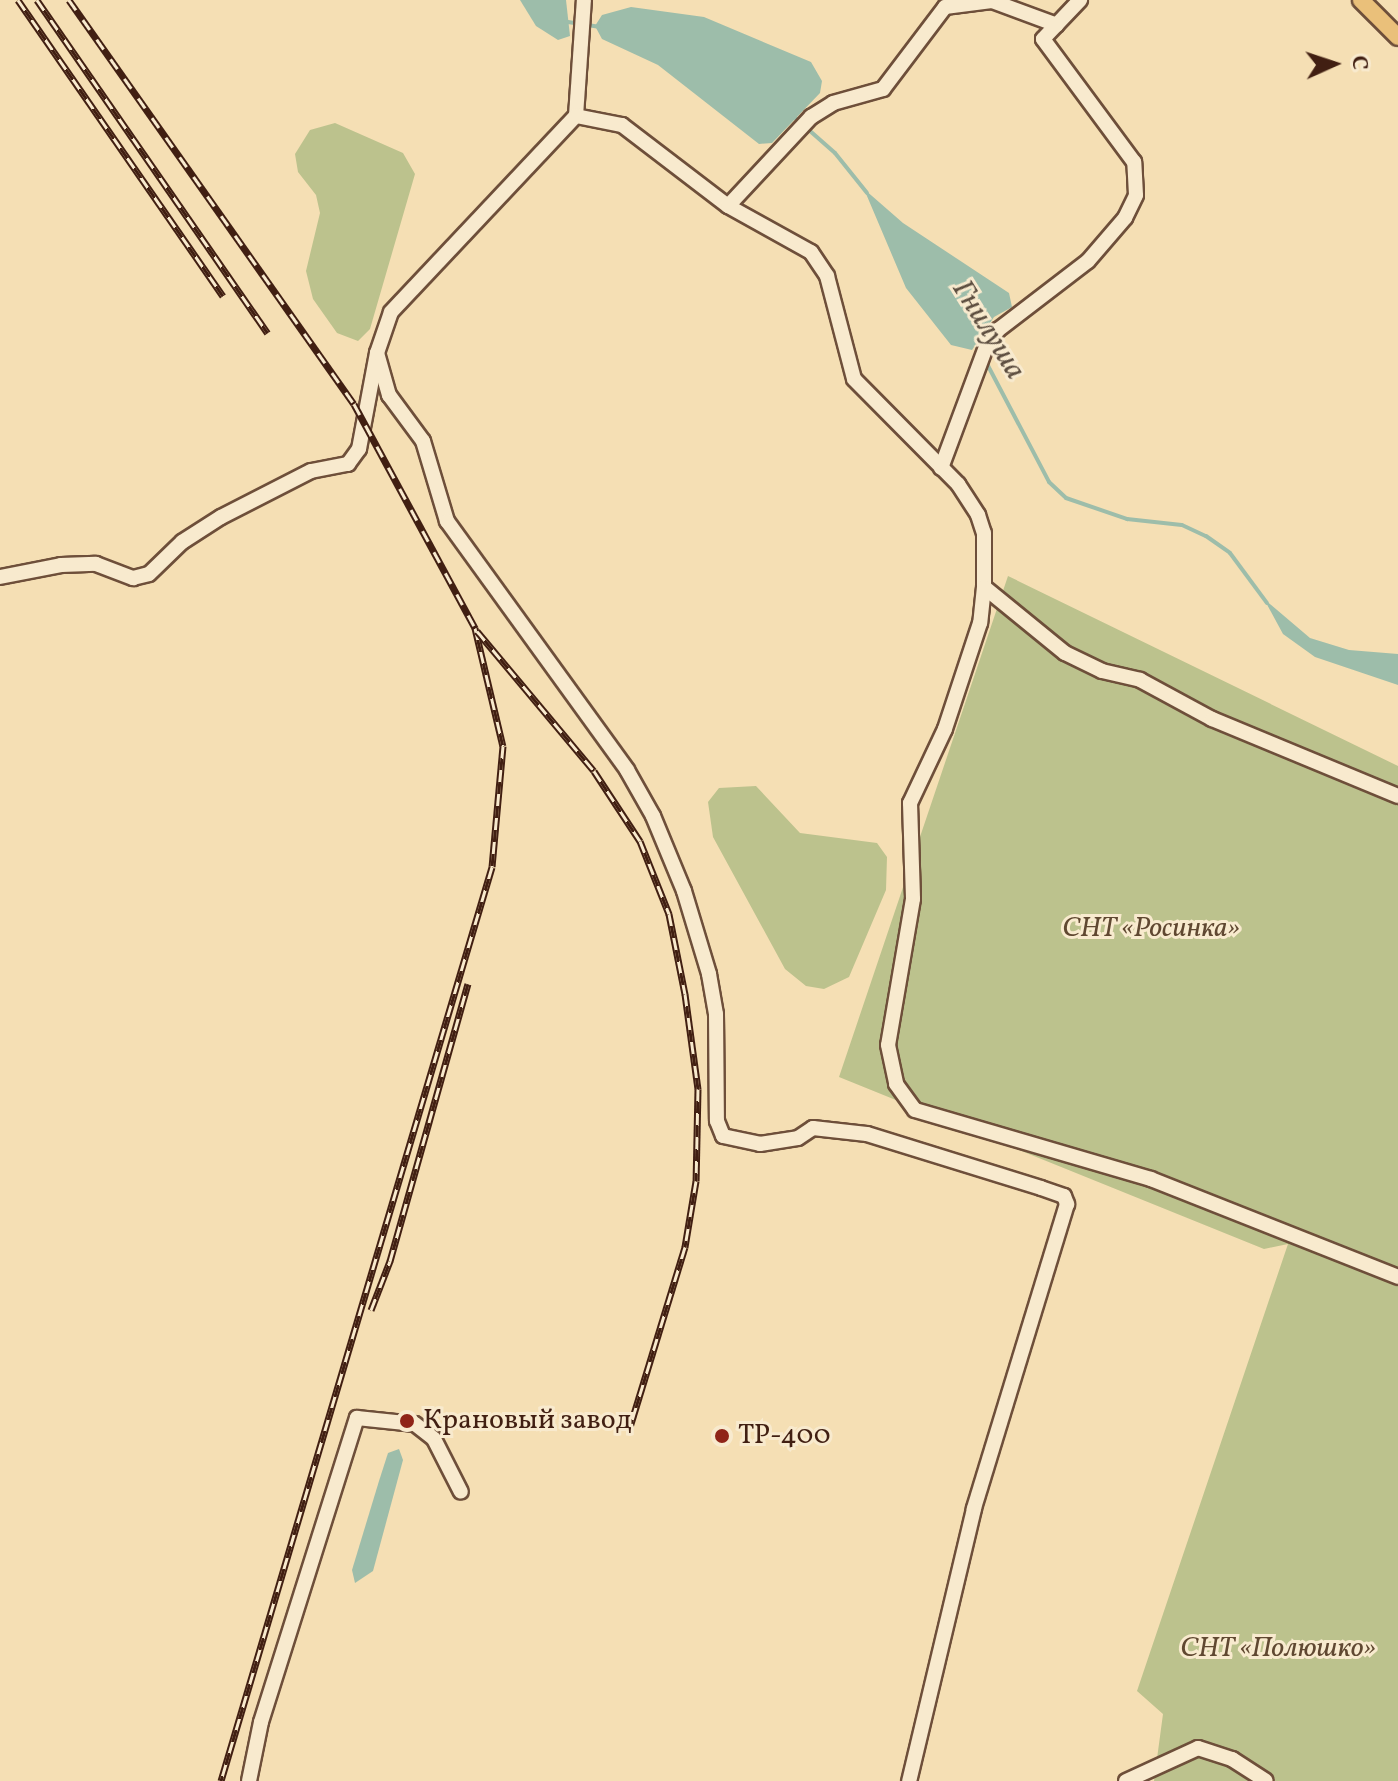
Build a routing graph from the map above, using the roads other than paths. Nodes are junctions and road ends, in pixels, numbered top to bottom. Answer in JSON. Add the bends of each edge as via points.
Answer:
{"nodes":[{"id":1,"x":584,"y":0,"type":"edge"},
{"id":2,"x":1080,"y":0,"type":"edge"},
{"id":3,"x":1361,"y":0,"type":"edge"},
{"id":4,"x":1057,"y":25,"type":"junction"},
{"id":5,"x":1398,"y":37,"type":"edge"},
{"id":6,"x":576,"y":116,"type":"junction"},
{"id":7,"x":728,"y":206,"type":"junction"},
{"id":8,"x":377,"y":353,"type":"junction"},
{"id":9,"x":941,"y":468,"type":"junction"},
{"id":10,"x":0,"y":577,"type":"edge"},
{"id":11,"x":984,"y":587,"type":"junction"},
{"id":12,"x":1398,"y":796,"type":"edge"},
{"id":13,"x":1398,"y":1277,"type":"edge"},
{"id":14,"x":461,"y":1492,"type":"dead end"},
{"id":15,"x":249,"y":1781,"type":"edge"},
{"id":16,"x":909,"y":1781,"type":"edge"},
{"id":17,"x":1126,"y":1781,"type":"edge"},
{"id":18,"x":1266,"y":1781,"type":"edge"}],
"edges":[{"from":1,"to":6,"type":"street"},
{"from":2,"to":4,"type":"street"},
{"from":3,"to":5,"type":"main road"},
{"from":4,"to":7,"type":"street","via":[[992,1],[945,7],[883,89],[833,103],[811,117]]},
{"from":4,"to":9,"type":"street","via":[[1043,39],[1134,162],[1136,195],[1125,218],[1088,261],[987,344]]},
{"from":6,"to":7,"type":"street","via":[[622,125]]},
{"from":6,"to":8,"type":"street","via":[[391,312]]},
{"from":7,"to":9,"type":"street","via":[[811,252],[827,276],[854,379]]},
{"from":8,"to":10,"type":"street","via":[[359,449],[348,464],[311,471],[221,517],[182,542],[149,574],[133,578],[96,564]]},
{"from":8,"to":16,"type":"street","via":[[389,395],[423,441],[447,521],[627,770],[653,816],[684,891],[709,974],[716,1014],[717,1121],[723,1136],[760,1144],[798,1138],[813,1128],[867,1134],[1064,1196],[1067,1204],[974,1509]]},
{"from":9,"to":11,"type":"street","via":[[978,515],[984,533]]},
{"from":11,"to":12,"type":"street","via":[[1065,653],[1102,671],[1140,680],[1212,719]]},
{"from":11,"to":13,"type":"street","via":[[980,623],[945,729],[910,803],[913,899],[888,1045],[896,1084],[915,1110],[1151,1179]]},
{"from":14,"to":15,"type":"street","via":[[434,1439],[415,1424],[357,1418],[261,1722]]},
{"from":17,"to":18,"type":"street","via":[[1198,1748],[1232,1759]]}]}
